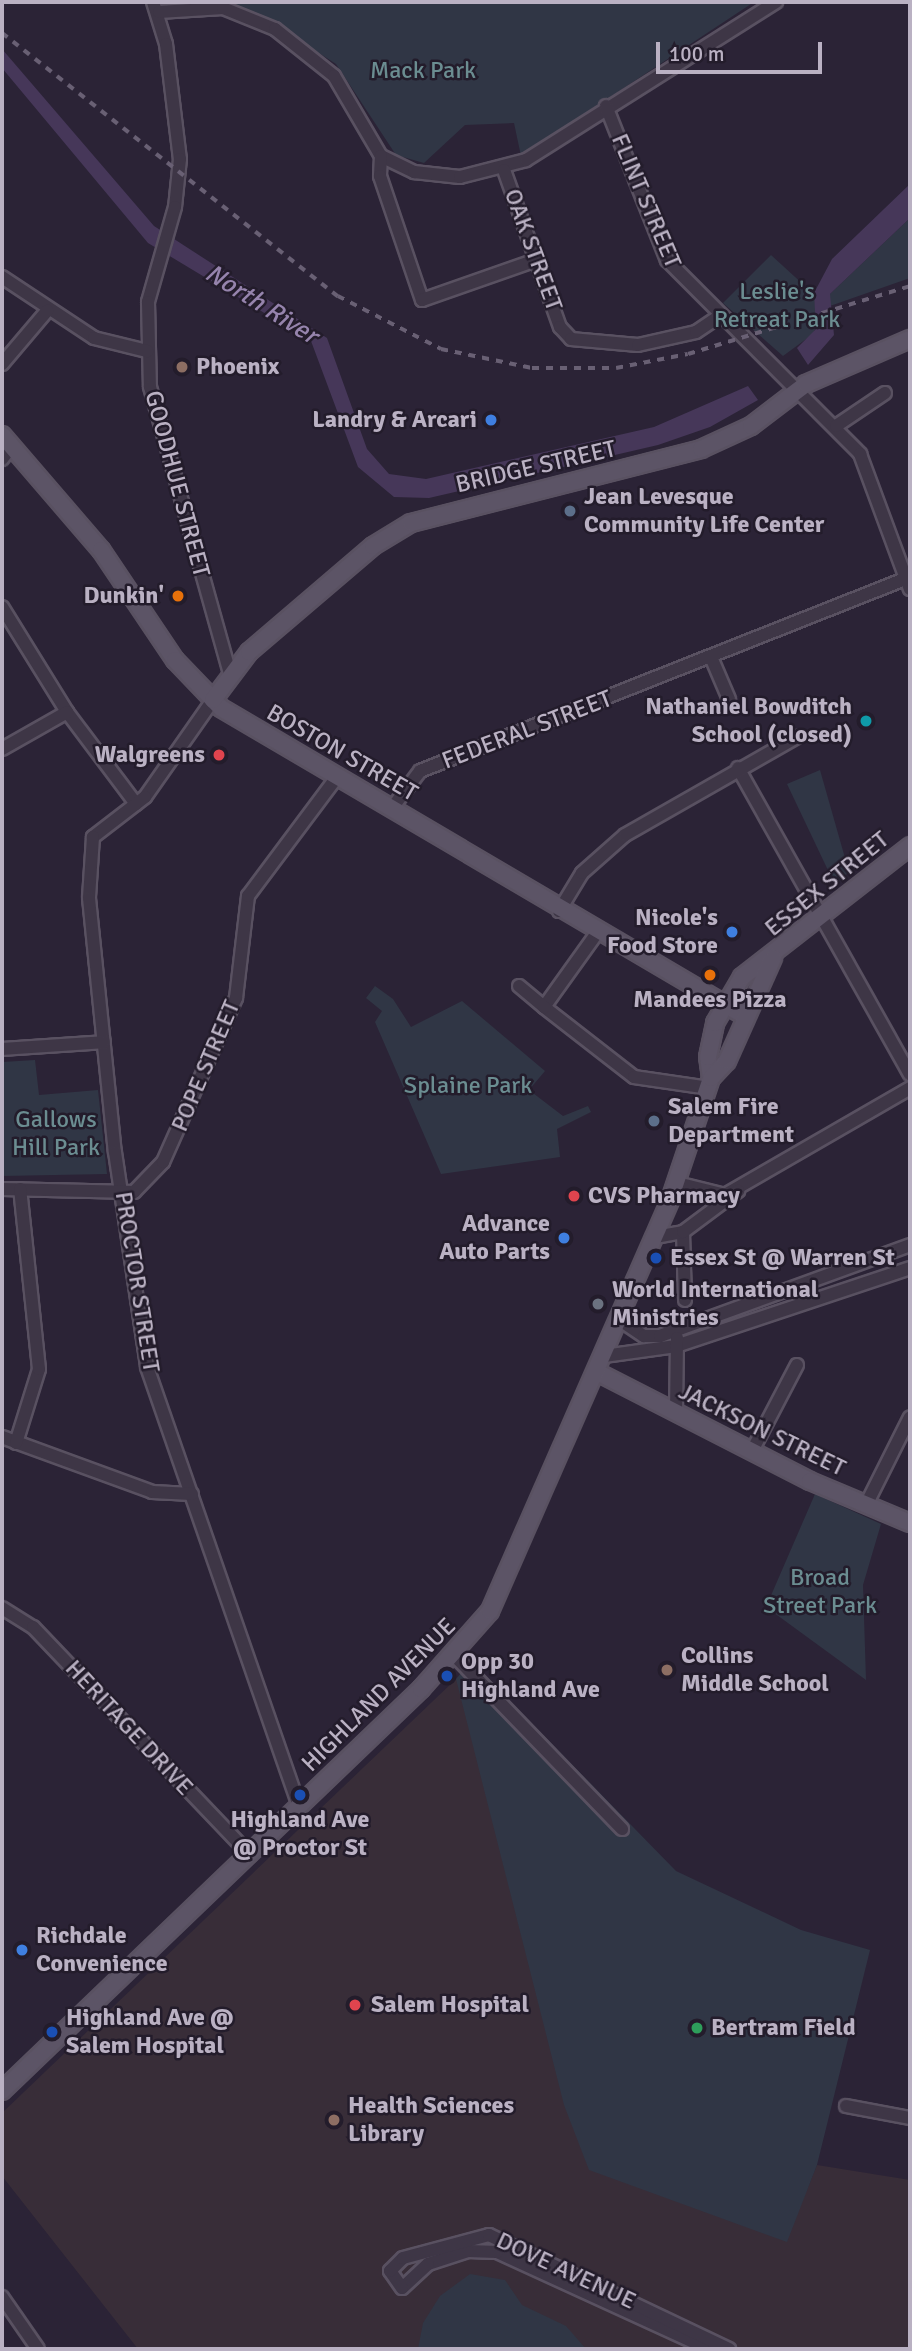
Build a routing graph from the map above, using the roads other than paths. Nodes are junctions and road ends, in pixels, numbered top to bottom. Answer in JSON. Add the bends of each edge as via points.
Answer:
{"nodes":[{"id":1,"x":776,"y":2,"type":"edge"},
{"id":2,"x":156,"y":7,"type":"edge"},
{"id":3,"x":606,"y":106,"type":"junction"},
{"id":4,"x":381,"y":156,"type":"junction"},
{"id":5,"x":504,"y":170,"type":"junction"},
{"id":6,"x":536,"y":260,"type":"junction"},
{"id":7,"x":2,"y":277,"type":"edge"},
{"id":8,"x":47,"y":311,"type":"junction"},
{"id":9,"x":720,"y":316,"type":"junction"},
{"id":10,"x":910,"y":340,"type":"edge"},
{"id":11,"x":147,"y":351,"type":"junction"},
{"id":12,"x":2,"y":364,"type":"edge"},
{"id":13,"x":798,"y":389,"type":"junction"},
{"id":14,"x":884,"y":393,"type":"dead end"},
{"id":15,"x":836,"y":426,"type":"junction"},
{"id":16,"x":5,"y":447,"type":"edge"},
{"id":17,"x":909,"y":582,"type":"edge"},
{"id":18,"x":2,"y":607,"type":"edge"},
{"id":19,"x":711,"y":657,"type":"junction"},
{"id":20,"x":230,"y":673,"type":"junction"},
{"id":21,"x":729,"y":699,"type":"dead end"},
{"id":22,"x":212,"y":700,"type":"junction"},
{"id":23,"x":67,"y":712,"type":"junction"},
{"id":24,"x":797,"y":737,"type":"dead end"},
{"id":25,"x":2,"y":749,"type":"edge"},
{"id":26,"x":738,"y":768,"type":"junction"},
{"id":27,"x":337,"y":777,"type":"junction"},
{"id":28,"x":136,"y":804,"type":"junction"},
{"id":29,"x":392,"y":807,"type":"junction"},
{"id":30,"x":910,"y":846,"type":"edge"},
{"id":31,"x":559,"y":911,"type":"junction"},
{"id":32,"x":822,"y":918,"type":"junction"},
{"id":33,"x":597,"y":933,"type":"junction"},
{"id":34,"x":773,"y":958,"type":"junction"},
{"id":35,"x":519,"y":986,"type":"dead end"},
{"id":36,"x":723,"y":1004,"type":"junction"},
{"id":37,"x":544,"y":1007,"type":"junction"},
{"id":38,"x":743,"y":1015,"type":"junction"},
{"id":39,"x":104,"y":1042,"type":"junction"},
{"id":40,"x":2,"y":1049,"type":"edge"},
{"id":41,"x":910,"y":1074,"type":"edge"},
{"id":42,"x":710,"y":1083,"type":"junction"},
{"id":43,"x":910,"y":1088,"type":"edge"},
{"id":44,"x":677,"y":1183,"type":"junction"},
{"id":45,"x":744,"y":1186,"type":"junction"},
{"id":46,"x":2,"y":1189,"type":"edge"},
{"id":47,"x":20,"y":1189,"type":"junction"},
{"id":48,"x":123,"y":1192,"type":"junction"},
{"id":49,"x":683,"y":1232,"type":"junction"},
{"id":50,"x":655,"y":1237,"type":"junction"},
{"id":51,"x":910,"y":1245,"type":"edge"},
{"id":52,"x":910,"y":1268,"type":"edge"},
{"id":53,"x":685,"y":1300,"type":"dead end"},
{"id":54,"x":620,"y":1320,"type":"junction"},
{"id":55,"x":677,"y":1331,"type":"junction"},
{"id":56,"x":676,"y":1346,"type":"junction"},
{"id":57,"x":604,"y":1356,"type":"junction"},
{"id":58,"x":797,"y":1365,"type":"dead end"},
{"id":59,"x":597,"y":1372,"type":"junction"},
{"id":60,"x":676,"y":1412,"type":"junction"},
{"id":61,"x":910,"y":1417,"type":"edge"},
{"id":62,"x":2,"y":1437,"type":"edge"},
{"id":63,"x":16,"y":1443,"type":"junction"},
{"id":64,"x":752,"y":1451,"type":"junction"},
{"id":65,"x":192,"y":1494,"type":"junction"},
{"id":66,"x":866,"y":1505,"type":"junction"},
{"id":67,"x":910,"y":1523,"type":"edge"},
{"id":68,"x":2,"y":1608,"type":"edge"},
{"id":69,"x":454,"y":1655,"type":"junction"},
{"id":70,"x":299,"y":1806,"type":"junction"},
{"id":71,"x":622,"y":1829,"type":"dead end"},
{"id":72,"x":250,"y":1855,"type":"junction"},
{"id":73,"x":2,"y":2091,"type":"edge"},
{"id":74,"x":846,"y":2106,"type":"dead end"},
{"id":75,"x":910,"y":2118,"type":"edge"},
{"id":76,"x":2,"y":2297,"type":"edge"},
{"id":77,"x":38,"y":2349,"type":"edge"},
{"id":78,"x":709,"y":2349,"type":"edge"},
{"id":79,"x":729,"y":2349,"type":"edge"}],
"edges":[{"from":1,"to":3,"type":"street"},
{"from":2,"to":4,"type":"street","via":[[223,8],[287,37],[334,76]]},
{"from":2,"to":11,"type":"street","name":"GOODHUE STREET","via":[[180,159],[171,223],[148,302]]},
{"from":3,"to":5,"type":"street"},
{"from":3,"to":9,"type":"street","name":"FLINT STREET","via":[[667,260]]},
{"from":4,"to":5,"type":"street","via":[[427,175]]},
{"from":4,"to":6,"type":"street","via":[[380,176],[422,300]]},
{"from":5,"to":6,"type":"street","name":"OAK STREET"},
{"from":6,"to":9,"type":"street","name":"OAK STREET","via":[[560,327],[578,341],[649,343],[696,332]]},
{"from":7,"to":8,"type":"street"},
{"from":8,"to":11,"type":"street","via":[[94,338]]},
{"from":8,"to":12,"type":"street"},
{"from":9,"to":13,"type":"street","name":"FLINT STREET"},
{"from":10,"to":13,"type":"main road","name":"BRIDGE STREET"},
{"from":11,"to":20,"type":"street","name":"GOODHUE STREET","via":[[160,442]]},
{"from":13,"to":15,"type":"street","name":"FLINT STREET"},
{"from":13,"to":20,"type":"main road","name":"BRIDGE STREET","via":[[751,426],[695,451],[411,523],[367,551]]},
{"from":14,"to":15,"type":"street"},
{"from":15,"to":17,"type":"street","name":"FLINT STREET","via":[[871,473]]},
{"from":16,"to":22,"type":"main road","name":"BOSTON STREET","via":[[101,550],[175,660]]},
{"from":17,"to":19,"type":"street","name":"FEDERAL STREET"},
{"from":18,"to":23,"type":"street"},
{"from":19,"to":21,"type":"street"},
{"from":19,"to":29,"type":"street","name":"FEDERAL STREET","via":[[420,771]]},
{"from":20,"to":22,"type":"main road","name":"BRIDGE STREET"},
{"from":22,"to":27,"type":"main road","name":"BOSTON STREET"},
{"from":22,"to":28,"type":"street","name":"PROCTOR STREET"},
{"from":23,"to":25,"type":"street"},
{"from":23,"to":28,"type":"street"},
{"from":24,"to":26,"type":"street"},
{"from":26,"to":31,"type":"street","via":[[625,835],[582,873]]},
{"from":26,"to":32,"type":"street"},
{"from":27,"to":29,"type":"main road","name":"BOSTON STREET"},
{"from":27,"to":48,"type":"street","name":"POPE STREET","via":[[248,896],[239,988],[206,1076],[163,1162],[134,1192]]},
{"from":28,"to":39,"type":"street","name":"PROCTOR STREET","via":[[100,828],[89,847]]},
{"from":29,"to":31,"type":"main road","name":"BOSTON STREET"},
{"from":30,"to":32,"type":"main road","name":"ESSEX STREET"},
{"from":31,"to":33,"type":"main road","name":"BOSTON STREET"},
{"from":32,"to":34,"type":"main road","name":"ESSEX STREET"},
{"from":32,"to":41,"type":"street"},
{"from":33,"to":36,"type":"main road","name":"BOSTON STREET"},
{"from":33,"to":37,"type":"street"},
{"from":34,"to":36,"type":"main road","name":"ESSEX STREET","via":[[741,977]]},
{"from":34,"to":38,"type":"main road","name":"ESSEX STREET"},
{"from":35,"to":37,"type":"street"},
{"from":36,"to":38,"type":"main road","name":"BOSTON STREET"},
{"from":36,"to":42,"type":"main road","name":"ESSEX STREET","via":[[708,1057]]},
{"from":37,"to":42,"type":"street","via":[[634,1077]]},
{"from":38,"to":42,"type":"main road","name":"ESSEX STREET","via":[[727,1061]]},
{"from":39,"to":40,"type":"street"},
{"from":39,"to":48,"type":"street","name":"PROCTOR STREET"},
{"from":42,"to":44,"type":"main road","name":"ESSEX STREET"},
{"from":43,"to":45,"type":"street"},
{"from":44,"to":45,"type":"street","via":[[709,1195]]},
{"from":44,"to":50,"type":"main road","name":"ESSEX STREET"},
{"from":45,"to":49,"type":"street","via":[[717,1213]]},
{"from":46,"to":47,"type":"street"},
{"from":47,"to":48,"type":"street"},
{"from":47,"to":63,"type":"street","via":[[39,1369]]},
{"from":48,"to":65,"type":"street","name":"PROCTOR STREET","via":[[147,1367]]},
{"from":49,"to":50,"type":"street"},
{"from":49,"to":53,"type":"street"},
{"from":50,"to":54,"type":"main road","name":"HIGHLAND AVENUE"},
{"from":51,"to":55,"type":"street"},
{"from":52,"to":56,"type":"street"},
{"from":54,"to":55,"type":"street","via":[[650,1338]]},
{"from":54,"to":57,"type":"main road","name":"HIGHLAND AVENUE"},
{"from":55,"to":56,"type":"street"},
{"from":56,"to":57,"type":"street"},
{"from":56,"to":60,"type":"street"},
{"from":57,"to":59,"type":"main road","name":"HIGHLAND AVENUE"},
{"from":58,"to":64,"type":"street"},
{"from":59,"to":60,"type":"main road","name":"JACKSON STREET"},
{"from":59,"to":69,"type":"main road","name":"HIGHLAND AVENUE","via":[[504,1588]]},
{"from":60,"to":64,"type":"main road","name":"JACKSON STREET"},
{"from":61,"to":66,"type":"street"},
{"from":62,"to":63,"type":"street"},
{"from":63,"to":65,"type":"street","via":[[152,1492]]},
{"from":64,"to":66,"type":"main road","name":"JACKSON STREET"},
{"from":65,"to":70,"type":"street","name":"PROCTOR STREET"},
{"from":66,"to":67,"type":"main road","name":"JACKSON STREET"},
{"from":68,"to":72,"type":"street","name":"HERITAGE DRIVE","via":[[33,1627]]},
{"from":69,"to":70,"type":"main road","name":"HIGHLAND AVENUE"},
{"from":69,"to":71,"type":"street"},
{"from":70,"to":72,"type":"main road","name":"HIGHLAND AVENUE"},
{"from":72,"to":73,"type":"main road","name":"HIGHLAND AVENUE"},
{"from":74,"to":75,"type":"street"},
{"from":76,"to":77,"type":"street"},
{"from":78,"to":79,"type":"street","name":"DOVE AVENUE","via":[[497,2252],[468,2251],[428,2263],[402,2288],[390,2271],[403,2258],[489,2235]]}]}
